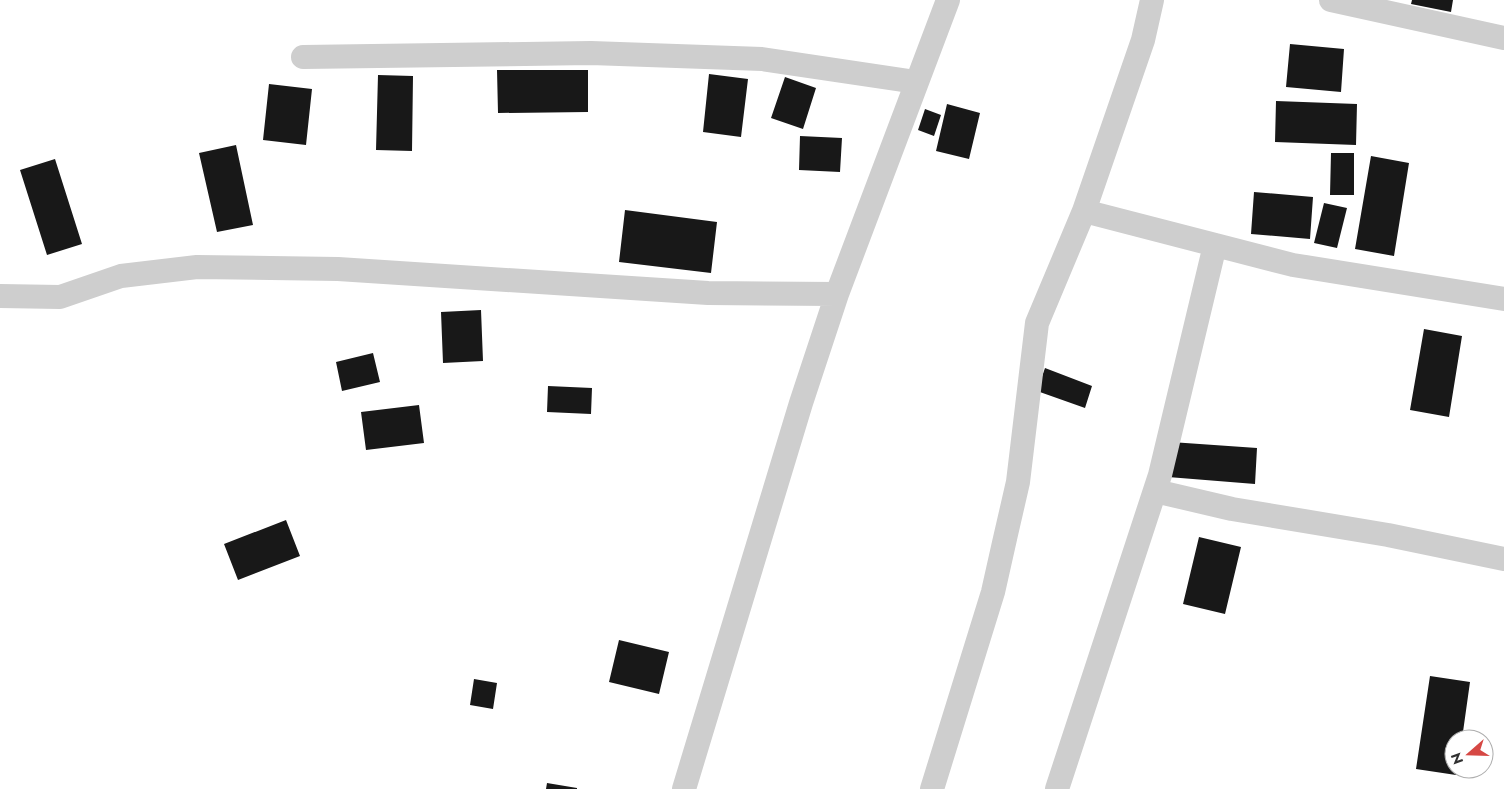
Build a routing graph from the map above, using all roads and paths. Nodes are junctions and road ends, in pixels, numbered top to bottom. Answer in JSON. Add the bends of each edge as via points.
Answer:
{"nodes":[{"id":1,"x":948,"y":0,"type":"edge"},
{"id":2,"x":1152,"y":0,"type":"edge"},
{"id":3,"x":1331,"y":0,"type":"edge"},
{"id":4,"x":1504,"y":38,"type":"edge"},
{"id":5,"x":303,"y":57,"type":"dead end"},
{"id":6,"x":916,"y":82,"type":"junction"},
{"id":7,"x":1084,"y":211,"type":"junction"},
{"id":8,"x":1215,"y":245,"type":"junction"},
{"id":9,"x":837,"y":294,"type":"junction"},
{"id":10,"x":0,"y":296,"type":"edge"},
{"id":11,"x":1504,"y":299,"type":"edge"},
{"id":12,"x":1154,"y":491,"type":"junction"},
{"id":13,"x":1504,"y":559,"type":"edge"},
{"id":14,"x":684,"y":789,"type":"edge"},
{"id":15,"x":932,"y":789,"type":"edge"},
{"id":16,"x":1057,"y":789,"type":"edge"}],
"edges":[{"from":1,"to":6,"type":"street"},
{"from":2,"to":7,"type":"street","via":[[1142,40]]},
{"from":3,"to":4,"type":"street"},
{"from":5,"to":6,"type":"street","via":[[591,52],[762,59]]},
{"from":6,"to":9,"type":"street"},
{"from":7,"to":8,"type":"street"},
{"from":7,"to":15,"type":"street","via":[[1038,323],[1018,482],[1001,560]]},
{"from":8,"to":11,"type":"street","via":[[1293,265]]},
{"from":8,"to":12,"type":"street"},
{"from":9,"to":10,"type":"street","via":[[708,293],[338,269],[197,267],[121,276],[60,296]]},
{"from":9,"to":14,"type":"street","via":[[801,402]]},
{"from":12,"to":13,"type":"street","via":[[1232,509],[1388,535]]},
{"from":12,"to":16,"type":"street"}]}
